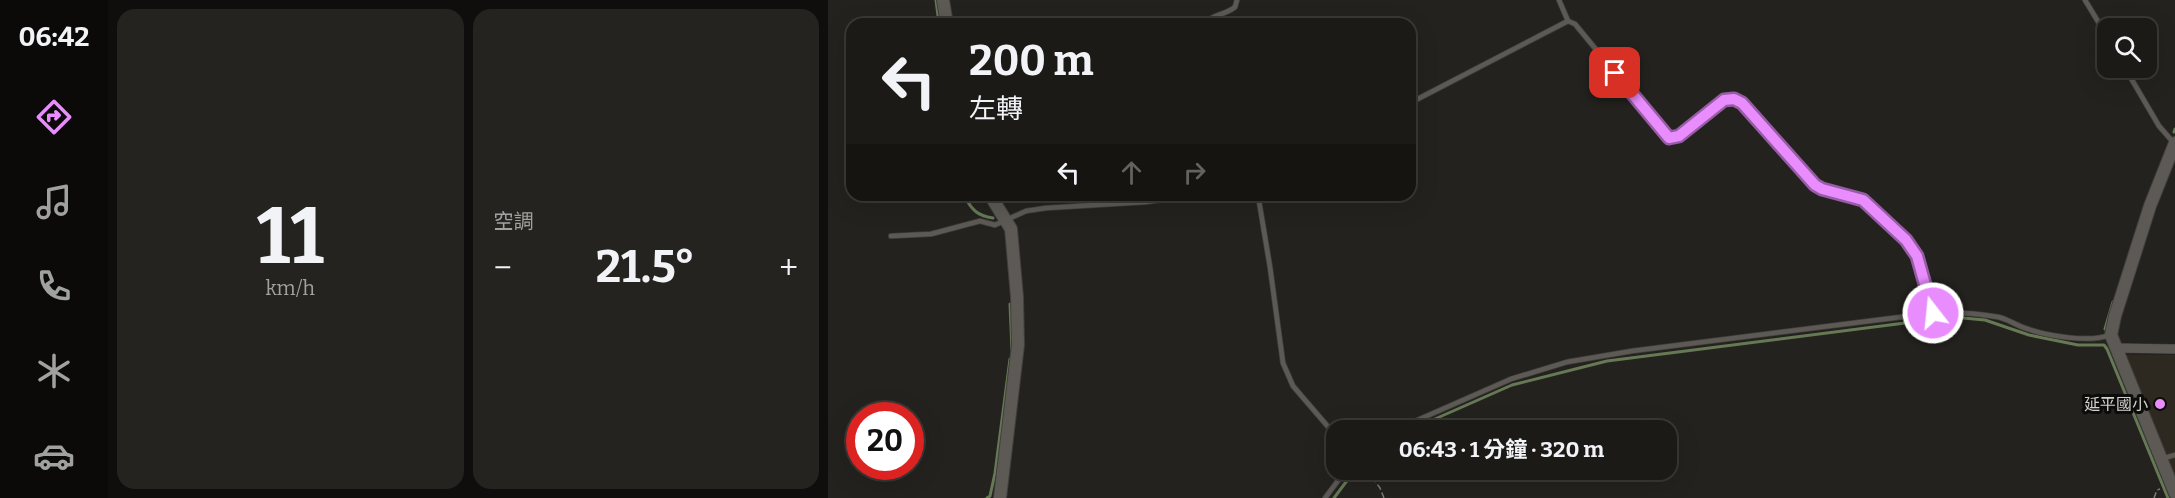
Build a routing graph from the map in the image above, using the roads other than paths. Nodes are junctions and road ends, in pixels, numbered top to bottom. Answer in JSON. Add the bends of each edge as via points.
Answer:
{"nodes":[{"id":1,"x":943,"y":0,"type":"edge"},
{"id":2,"x":1237,"y":0,"type":"edge"},
{"id":3,"x":1558,"y":0,"type":"edge"},
{"id":4,"x":2085,"y":0,"type":"edge"},
{"id":5,"x":946,"y":18,"type":"edge"},
{"id":6,"x":1211,"y":18,"type":"edge"},
{"id":7,"x":2097,"y":20,"type":"edge"},
{"id":8,"x":1568,"y":21,"type":"junction"},
{"id":9,"x":2131,"y":78,"type":"edge"},
{"id":10,"x":1416,"y":100,"type":"edge"},
{"id":11,"x":2175,"y":144,"type":"edge"},
{"id":12,"x":994,"y":201,"type":"edge"},
{"id":13,"x":1152,"y":201,"type":"edge"},
{"id":14,"x":1259,"y":201,"type":"edge"},
{"id":15,"x":1005,"y":220,"type":"junction"},
{"id":16,"x":891,"y":236,"type":"dead end"},
{"id":17,"x":1933,"y":313,"type":"junction"},
{"id":18,"x":2111,"y":334,"type":"junction"},
{"id":19,"x":2116,"y":348,"type":"junction"},
{"id":20,"x":2175,"y":349,"type":"edge"},
{"id":21,"x":1418,"y":420,"type":"edge"},
{"id":22,"x":1326,"y":424,"type":"edge"},
{"id":23,"x":2175,"y":455,"type":"edge"},
{"id":24,"x":2162,"y":459,"type":"junction"},
{"id":25,"x":1338,"y":480,"type":"edge"},
{"id":26,"x":2175,"y":493,"type":"edge"},
{"id":27,"x":1000,"y":498,"type":"edge"},
{"id":28,"x":1325,"y":498,"type":"edge"}],
"edges":[{"from":1,"to":5,"type":"street"},
{"from":2,"to":6,"type":"lane","via":[[1231,11]]},
{"from":3,"to":8,"type":"lane"},
{"from":4,"to":7,"type":"lane"},
{"from":8,"to":10,"type":"lane"},
{"from":8,"to":17,"type":"lane","via":[[1575,24],[1669,138],[1679,136],[1724,100],[1742,103],[1815,185],[1863,200],[1906,240],[1917,256]]},
{"from":9,"to":11,"type":"lane","via":[[2159,126]]},
{"from":11,"to":18,"type":"street","via":[[2150,206]]},
{"from":12,"to":15,"type":"street"},
{"from":13,"to":15,"type":"lane","via":[[1046,208]]},
{"from":14,"to":22,"type":"lane","via":[[1283,363],[1293,386]]},
{"from":15,"to":16,"type":"lane","via":[[995,225],[980,221],[931,234]]},
{"from":15,"to":27,"type":"street","via":[[1011,229],[1014,251],[1018,345]]},
{"from":17,"to":18,"type":"lane","via":[[1991,316],[2028,330],[2081,339],[2101,339]]},
{"from":17,"to":21,"type":"lane","via":[[1567,362],[1511,379]]},
{"from":18,"to":19,"type":"street"},
{"from":19,"to":20,"type":"street"},
{"from":19,"to":24,"type":"street"},
{"from":23,"to":24,"type":"lane"},
{"from":24,"to":26,"type":"street"},
{"from":25,"to":28,"type":"lane"}]}
